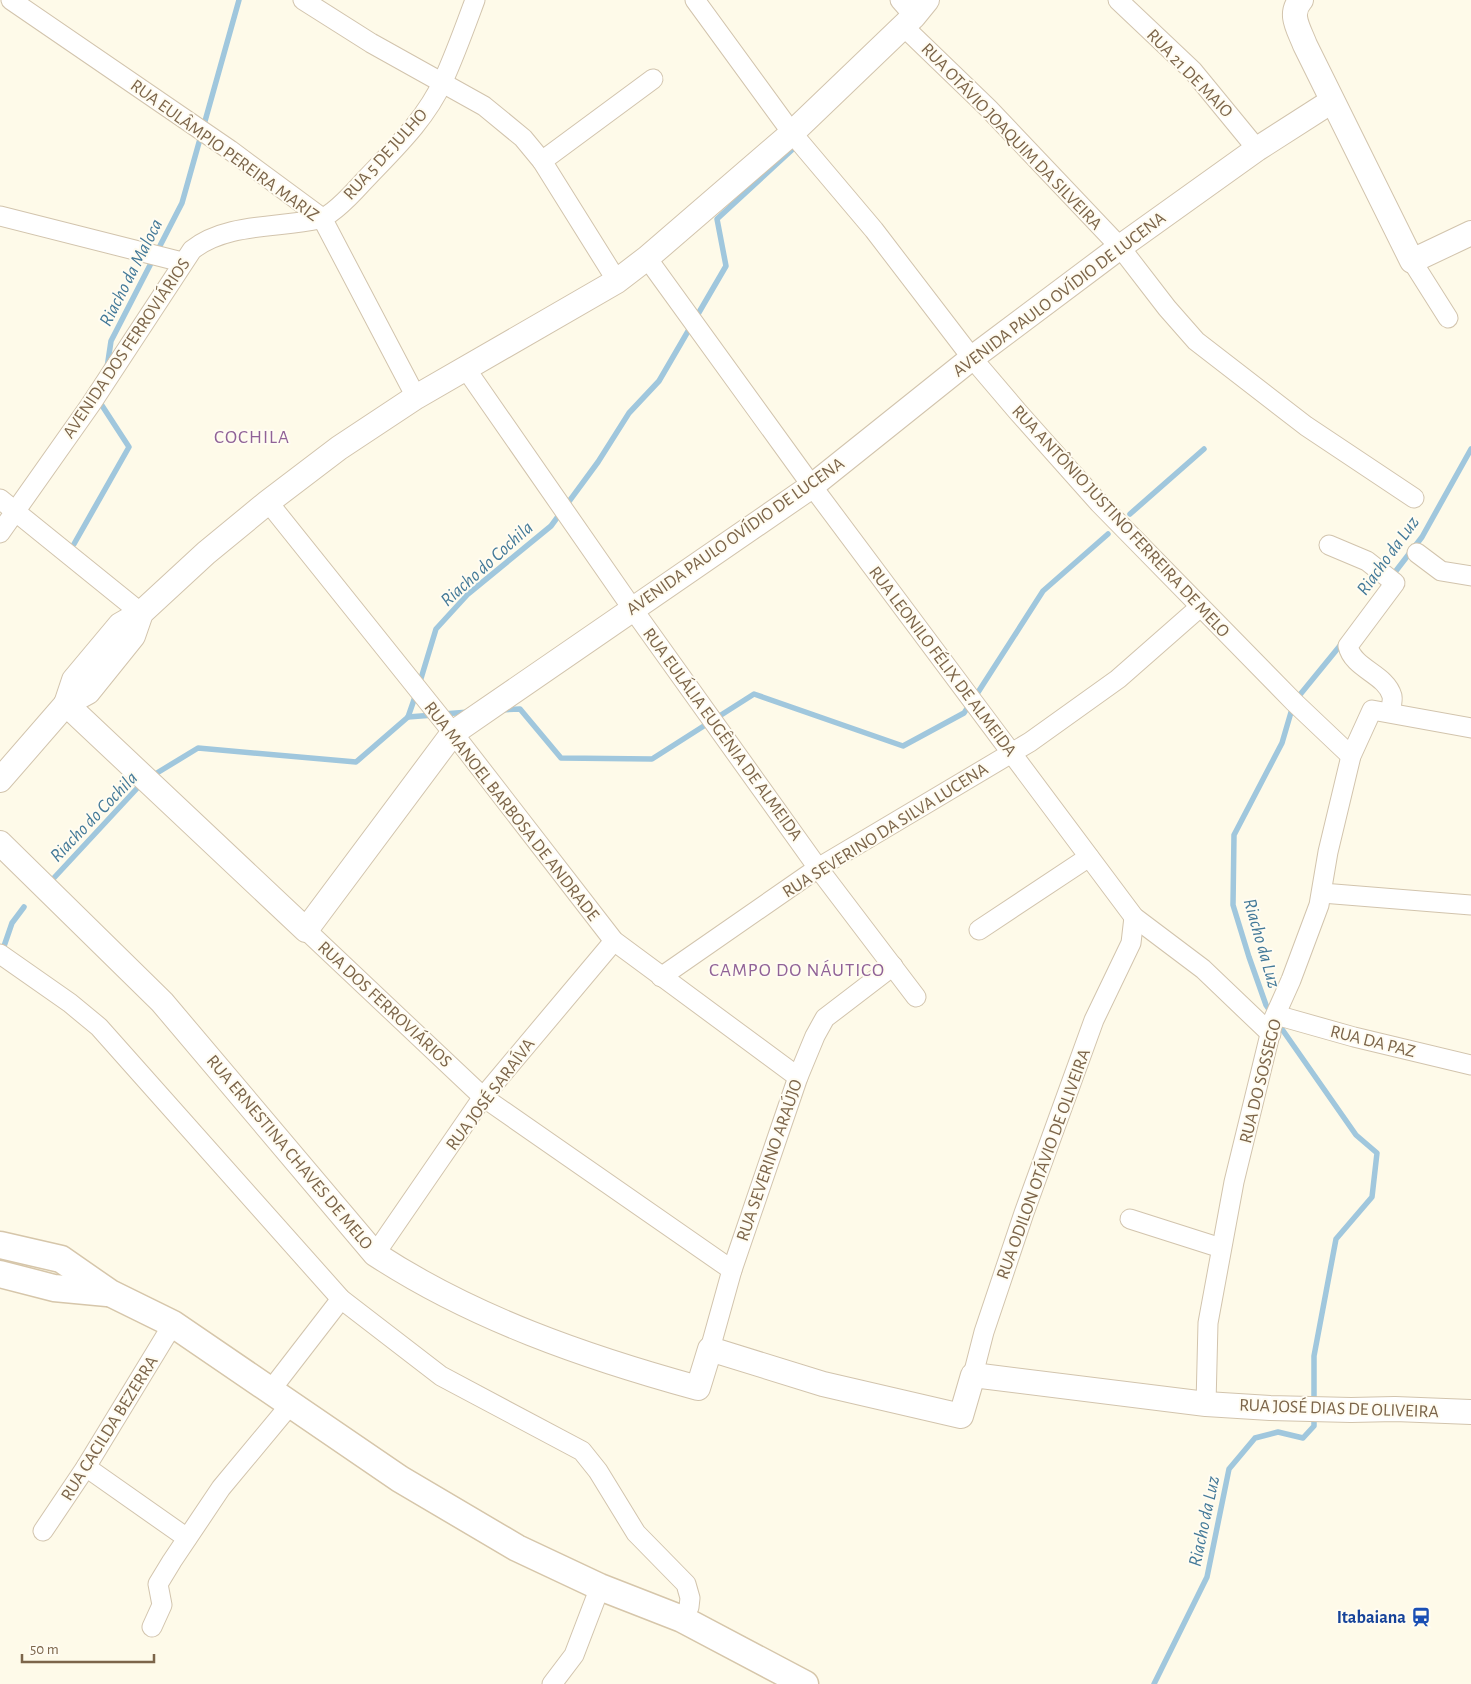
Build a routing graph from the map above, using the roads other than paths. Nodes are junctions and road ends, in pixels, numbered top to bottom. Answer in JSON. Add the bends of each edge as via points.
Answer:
{"nodes":[{"id":1,"x":11,"y":0,"type":"edge"},
{"id":2,"x":303,"y":0,"type":"edge"},
{"id":3,"x":475,"y":0,"type":"edge"},
{"id":4,"x":695,"y":0,"type":"edge"},
{"id":5,"x":1118,"y":0,"type":"edge"},
{"id":6,"x":1301,"y":0,"type":"edge"},
{"id":7,"x":911,"y":11,"type":"edge"},
{"id":8,"x":653,"y":79,"type":"dead end"},
{"id":9,"x":443,"y":82,"type":"junction"},
{"id":10,"x":1332,"y":101,"type":"junction"},
{"id":11,"x":792,"y":133,"type":"junction"},
{"id":12,"x":1257,"y":149,"type":"junction"},
{"id":13,"x":542,"y":161,"type":"junction"},
{"id":14,"x":0,"y":216,"type":"edge"},
{"id":15,"x":322,"y":218,"type":"junction"},
{"id":16,"x":1471,"y":233,"type":"edge"},
{"id":17,"x":1120,"y":247,"type":"junction"},
{"id":18,"x":647,"y":258,"type":"junction"},
{"id":19,"x":1412,"y":261,"type":"junction"},
{"id":20,"x":182,"y":262,"type":"junction"},
{"id":21,"x":617,"y":281,"type":"junction"},
{"id":22,"x":1448,"y":318,"type":"dead end"},
{"id":23,"x":972,"y":358,"type":"junction"},
{"id":24,"x":466,"y":369,"type":"junction"},
{"id":25,"x":416,"y":397,"type":"junction"},
{"id":26,"x":812,"y":486,"type":"junction"},
{"id":27,"x":1414,"y":498,"type":"dead end"},
{"id":28,"x":0,"y":499,"type":"edge"},
{"id":29,"x":268,"y":502,"type":"junction"},
{"id":30,"x":16,"y":511,"type":"junction"},
{"id":31,"x":0,"y":533,"type":"edge"},
{"id":32,"x":1329,"y":545,"type":"dead end"},
{"id":33,"x":1417,"y":553,"type":"dead end"},
{"id":34,"x":1471,"y":576,"type":"edge"},
{"id":35,"x":1200,"y":607,"type":"junction"},
{"id":36,"x":632,"y":608,"type":"junction"},
{"id":37,"x":141,"y":613,"type":"junction"},
{"id":38,"x":66,"y":704,"type":"junction"},
{"id":39,"x":1381,"y":711,"type":"junction"},
{"id":40,"x":1471,"y":728,"type":"edge"},
{"id":41,"x":453,"y":732,"type":"junction"},
{"id":42,"x":1011,"y":752,"type":"junction"},
{"id":43,"x":1351,"y":756,"type":"junction"},
{"id":44,"x":0,"y":780,"type":"edge"},
{"id":45,"x":0,"y":844,"type":"edge"},
{"id":46,"x":1089,"y":857,"type":"junction"},
{"id":47,"x":818,"y":868,"type":"junction"},
{"id":48,"x":1322,"y":893,"type":"junction"},
{"id":49,"x":1471,"y":905,"type":"edge"},
{"id":50,"x":1134,"y":917,"type":"junction"},
{"id":51,"x":306,"y":930,"type":"junction"},
{"id":52,"x":979,"y":930,"type":"dead end"},
{"id":53,"x":614,"y":941,"type":"junction"},
{"id":54,"x":0,"y":954,"type":"edge"},
{"id":55,"x":893,"y":966,"type":"junction"},
{"id":56,"x":661,"y":977,"type":"junction"},
{"id":57,"x":916,"y":997,"type":"dead end"},
{"id":58,"x":1276,"y":1015,"type":"junction"},
{"id":59,"x":1271,"y":1034,"type":"junction"},
{"id":60,"x":1471,"y":1065,"type":"edge"},
{"id":61,"x":798,"y":1077,"type":"junction"},
{"id":62,"x":483,"y":1097,"type":"junction"},
{"id":63,"x":1130,"y":1219,"type":"dead end"},
{"id":64,"x":0,"y":1245,"type":"edge"},
{"id":65,"x":1221,"y":1248,"type":"junction"},
{"id":66,"x":376,"y":1254,"type":"junction"},
{"id":67,"x":732,"y":1270,"type":"junction"},
{"id":68,"x":0,"y":1274,"type":"edge"},
{"id":69,"x":110,"y":1293,"type":"junction"},
{"id":70,"x":341,"y":1299,"type":"junction"},
{"id":71,"x":173,"y":1324,"type":"junction"},
{"id":72,"x":710,"y":1349,"type":"junction"},
{"id":73,"x":973,"y":1376,"type":"junction"},
{"id":74,"x":698,"y":1388,"type":"joint"},
{"id":75,"x":280,"y":1398,"type":"junction"},
{"id":76,"x":1206,"y":1404,"type":"junction"},
{"id":77,"x":1471,"y":1412,"type":"edge"},
{"id":78,"x":86,"y":1467,"type":"junction"},
{"id":79,"x":43,"y":1531,"type":"dead end"},
{"id":80,"x":188,"y":1538,"type":"junction"},
{"id":81,"x":600,"y":1587,"type":"junction"},
{"id":82,"x":682,"y":1619,"type":"junction"},
{"id":83,"x":152,"y":1628,"type":"dead end"},
{"id":84,"x":552,"y":1684,"type":"edge"},
{"id":85,"x":805,"y":1684,"type":"edge"}],
"edges":[{"from":1,"to":15,"type":"street","name":"RUA EULÂMPIO PEREIRA MARIZ","via":[[230,150]]},
{"from":2,"to":9,"type":"street","via":[[371,43]]},
{"from":3,"to":9,"type":"street","name":"RUA 5 DE JULHO"},
{"from":4,"to":11,"type":"street","name":"RUA ANTÔNIO JUSTINO FERREIRA DE MELO"},
{"from":5,"to":12,"type":"street","name":"RUA 21 DE MAIO","via":[[1193,71]]},
{"from":6,"to":10,"type":"street","via":[[1294,9],[1295,20]]},
{"from":7,"to":11,"type":"street"},
{"from":7,"to":17,"type":"street","name":"RUA OTÁVIO JOAQUIM DA SILVEIRA","via":[[988,108]]},
{"from":8,"to":13,"type":"street"},
{"from":9,"to":13,"type":"street","via":[[484,106],[523,138]]},
{"from":9,"to":15,"type":"street","name":"RUA 5 DE JULHO","via":[[407,135],[350,196]]},
{"from":10,"to":12,"type":"street","name":"AVENIDA PAULO OVÍDIO DE LUCENA"},
{"from":10,"to":19,"type":"street"},
{"from":11,"to":18,"type":"street"},
{"from":11,"to":23,"type":"street","name":"RUA ANTÔNIO JUSTINO FERREIRA DE MELO","via":[[874,230]]},
{"from":12,"to":17,"type":"street","name":"AVENIDA PAULO OVÍDIO DE LUCENA"},
{"from":13,"to":21,"type":"street"},
{"from":14,"to":20,"type":"street"},
{"from":15,"to":20,"type":"street","name":"AVENIDA DOS FERROVIÁRIOS","via":[[221,234],[202,242]]},
{"from":15,"to":25,"type":"street","name":"RUA EULÂMPIO PEREIRA MARIZ"},
{"from":16,"to":19,"type":"street"},
{"from":17,"to":23,"type":"street","name":"AVENIDA PAULO OVÍDIO DE LUCENA"},
{"from":17,"to":27,"type":"street","name":"RUA OTÁVIO JOAQUIM DA SILVEIRA","via":[[1196,341],[1284,410]]},
{"from":18,"to":21,"type":"street"},
{"from":18,"to":26,"type":"street","name":"RUA LEONILO FÉLIX DE ALMEIDA"},
{"from":19,"to":22,"type":"street"},
{"from":20,"to":30,"type":"street","name":"AVENIDA DOS FERROVIÁRIOS","via":[[91,404]]},
{"from":21,"to":24,"type":"street"},
{"from":23,"to":26,"type":"street","name":"AVENIDA PAULO OVÍDIO DE LUCENA"},
{"from":23,"to":35,"type":"street","name":"RUA ANTÔNIO JUSTINO FERREIRA DE MELO","via":[[1099,503]]},
{"from":24,"to":25,"type":"street"},
{"from":24,"to":36,"type":"street","name":"RUA EULÁLIA EUGÊNIA DE ALMEIDA"},
{"from":25,"to":29,"type":"street","via":[[339,448]]},
{"from":26,"to":36,"type":"street","name":"AVENIDA PAULO OVÍDIO DE LUCENA"},
{"from":26,"to":42,"type":"street","name":"RUA LEONILO FÉLIX DE ALMEIDA"},
{"from":28,"to":30,"type":"street"},
{"from":29,"to":37,"type":"street"},
{"from":29,"to":41,"type":"street","name":"RUA MANOEL BARBOSA DE ANDRADE"},
{"from":30,"to":31,"type":"street","name":"AVENIDA DOS FERROVIÁRIOS"},
{"from":30,"to":37,"type":"street"},
{"from":32,"to":39,"type":"street","via":[[1367,561],[1395,584],[1348,646],[1350,656],[1388,689],[1393,698]]},
{"from":33,"to":34,"type":"street","via":[[1440,571]]},
{"from":35,"to":42,"type":"street","name":"RUA SEVERINO DA SILVA LUCENA","via":[[1118,679]]},
{"from":35,"to":43,"type":"street","name":"RUA ANTÔNIO JUSTINO FERREIRA DE MELO"},
{"from":36,"to":41,"type":"street","name":"AVENIDA PAULO OVÍDIO DE LUCENA"},
{"from":36,"to":47,"type":"street","name":"RUA EULÁLIA EUGÊNIA DE ALMEIDA"},
{"from":37,"to":38,"type":"street","via":[[120,625],[74,680]]},
{"from":38,"to":44,"type":"street"},
{"from":38,"to":51,"type":"street","name":"RUA DOS FERROVIÁRIOS"},
{"from":39,"to":40,"type":"street"},
{"from":39,"to":43,"type":"street","name":"RUA DO SOSSEGO"},
{"from":41,"to":51,"type":"street","name":"AVENIDA PAULO OVÍDIO DE LUCENA"},
{"from":41,"to":53,"type":"street","name":"RUA MANOEL BARBOSA DE ANDRADE"},
{"from":42,"to":46,"type":"street","name":"RUA LEONILO FÉLIX DE ALMEIDA"},
{"from":42,"to":47,"type":"street","name":"RUA SEVERINO DA SILVA LUCENA"},
{"from":43,"to":48,"type":"street","name":"RUA DO SOSSEGO","via":[[1328,852]]},
{"from":45,"to":66,"type":"street","name":"RUA ERNESTINA CHAVES DE MELO","via":[[162,1002]]},
{"from":46,"to":50,"type":"street","name":"RUA LEONILO FÉLIX DE ALMEIDA"},
{"from":46,"to":52,"type":"street"},
{"from":47,"to":55,"type":"street","name":"RUA EULÁLIA EUGÊNIA DE ALMEIDA"},
{"from":47,"to":56,"type":"street","name":"RUA SEVERINO DA SILVA LUCENA"},
{"from":48,"to":49,"type":"street"},
{"from":48,"to":58,"type":"street","name":"RUA DO SOSSEGO","via":[[1292,980]]},
{"from":50,"to":59,"type":"street","name":"RUA LEONILO FÉLIX DE ALMEIDA","via":[[1203,968]]},
{"from":50,"to":73,"type":"street","name":"RUA ODILON OTÁVIO DE OLIVEIRA","via":[[1131,942],[1094,1020],[1024,1213],[984,1332]]},
{"from":51,"to":62,"type":"street","name":"RUA DOS FERROVIÁRIOS"},
{"from":53,"to":56,"type":"street","name":"RUA MANOEL BARBOSA DE ANDRADE"},
{"from":53,"to":62,"type":"street","name":"RUA JOSÉ SARAÍVA"},
{"from":54,"to":70,"type":"street","via":[[99,1027]]},
{"from":55,"to":57,"type":"street","name":"RUA EULÁLIA EUGÊNIA DE ALMEIDA"},
{"from":55,"to":61,"type":"street","name":"RUA SEVERINO ARAÚJO","via":[[825,1018]]},
{"from":56,"to":61,"type":"street","name":"RUA MANOEL BARBOSA DE ANDRADE"},
{"from":58,"to":59,"type":"street","name":"RUA DO SOSSEGO"},
{"from":58,"to":60,"type":"street","name":"RUA DA PAZ"},
{"from":59,"to":65,"type":"street","name":"RUA DO SOSSEGO"},
{"from":61,"to":67,"type":"street","name":"RUA SEVERINO ARAÚJO"},
{"from":62,"to":66,"type":"street","name":"RUA JOSÉ SARAÍVA"},
{"from":62,"to":67,"type":"street","name":"RUA DOS FERROVIÁRIOS"},
{"from":63,"to":65,"type":"street"},
{"from":64,"to":69,"type":"main road","via":[[61,1259]]},
{"from":65,"to":76,"type":"street","name":"RUA DO SOSSEGO","via":[[1208,1323]]},
{"from":66,"to":74,"type":"street","name":"RUA ERNESTINA CHAVES DE MELO","via":[[413,1278],[534,1335],[580,1354]]},
{"from":67,"to":72,"type":"street","name":"RUA SEVERINO ARAÚJO"},
{"from":68,"to":69,"type":"main road","via":[[54,1288]]},
{"from":69,"to":71,"type":"main road"},
{"from":70,"to":75,"type":"street"},
{"from":70,"to":82,"type":"street","via":[[441,1376],[582,1451],[636,1533],[686,1584],[689,1607]]},
{"from":71,"to":75,"type":"main road"},
{"from":71,"to":78,"type":"street","name":"RUA CACILDA BEZERRA"},
{"from":72,"to":73,"type":"street","name":"RUA ODILON OTÁVIO DE OLIVEIRA","via":[[823,1384],[961,1416]]},
{"from":72,"to":74,"type":"street","name":"RUA SEVERINO ARAÚJO"},
{"from":73,"to":76,"type":"street","name":"RUA JOSÉ DIAS DE OLIVEIRA"},
{"from":75,"to":80,"type":"street"},
{"from":75,"to":81,"type":"main road","via":[[400,1479],[517,1548]]},
{"from":76,"to":77,"type":"street","name":"RUA JOSÉ DIAS DE OLIVEIRA"},
{"from":78,"to":79,"type":"street","name":"RUA CACILDA BEZERRA"},
{"from":78,"to":80,"type":"street"},
{"from":80,"to":83,"type":"street","via":[[158,1584],[162,1605]]},
{"from":81,"to":82,"type":"main road"},
{"from":81,"to":84,"type":"street","via":[[574,1655]]},
{"from":82,"to":85,"type":"main road"}]}
